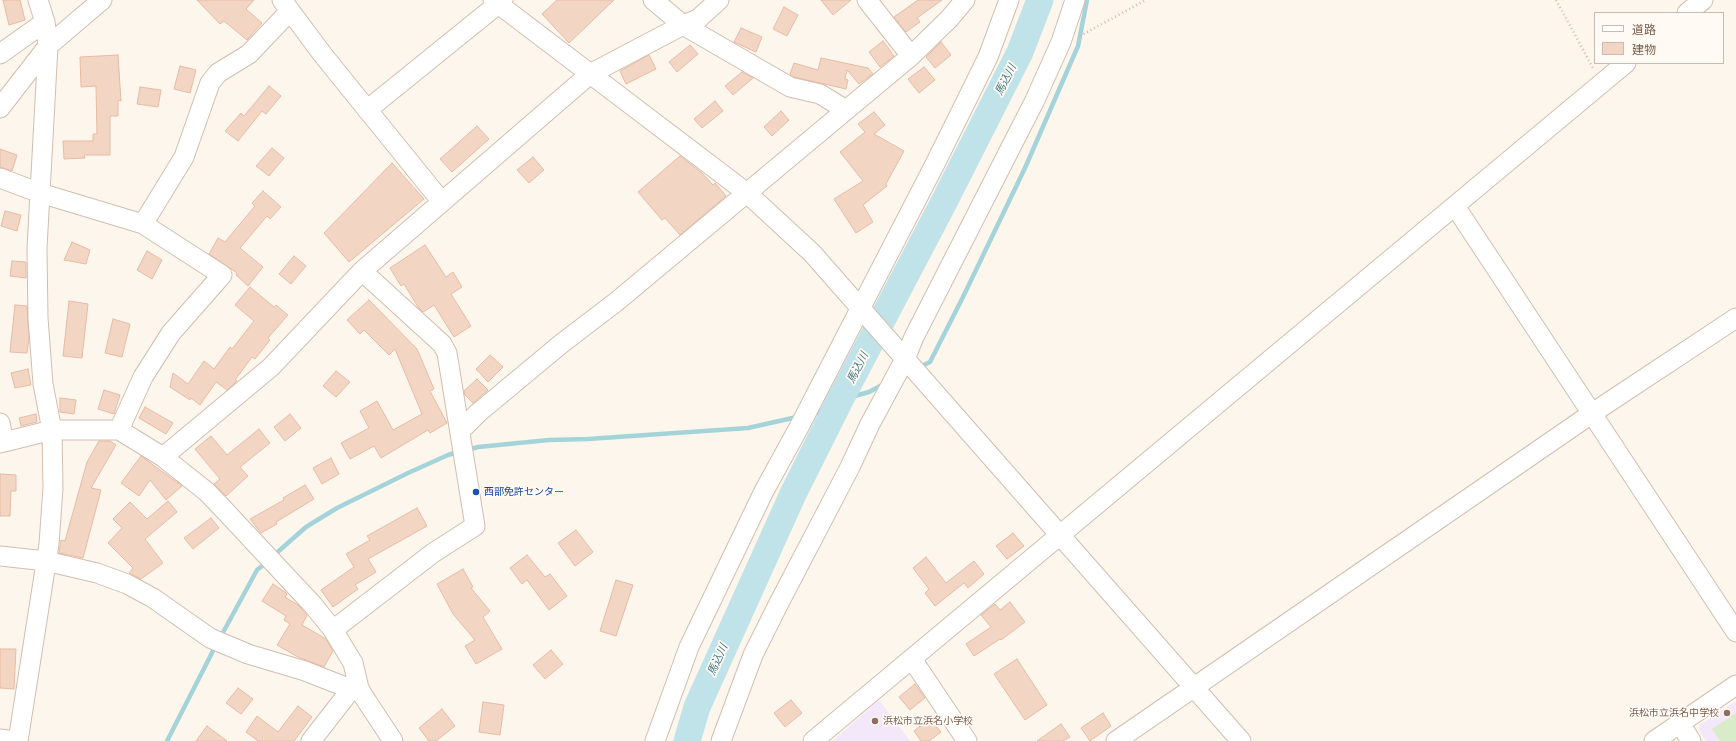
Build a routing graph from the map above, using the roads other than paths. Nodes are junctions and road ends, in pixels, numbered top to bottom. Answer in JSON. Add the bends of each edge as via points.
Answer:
{"nodes":[{"id":1,"x":102,"y":0,"type":"edge"},
{"id":2,"x":653,"y":0,"type":"edge"},
{"id":3,"x":719,"y":0,"type":"edge"},
{"id":4,"x":867,"y":0,"type":"edge"},
{"id":5,"x":965,"y":0,"type":"edge"},
{"id":6,"x":1009,"y":0,"type":"edge"},
{"id":7,"x":1075,"y":0,"type":"edge"},
{"id":8,"x":1703,"y":0,"type":"edge"},
{"id":9,"x":498,"y":1,"type":"edge"},
{"id":10,"x":286,"y":5,"type":"edge"},
{"id":11,"x":41,"y":6,"type":"edge"},
{"id":12,"x":1688,"y":12,"type":"edge"},
{"id":13,"x":683,"y":25,"type":"junction"},
{"id":14,"x":48,"y":46,"type":"junction"},
{"id":15,"x":0,"y":54,"type":"edge"},
{"id":16,"x":911,"y":56,"type":"junction"},
{"id":17,"x":1625,"y":64,"type":"edge"},
{"id":18,"x":590,"y":74,"type":"junction"},
{"id":19,"x":0,"y":108,"type":"edge"},
{"id":20,"x":367,"y":110,"type":"junction"},
{"id":21,"x":846,"y":110,"type":"junction"},
{"id":22,"x":0,"y":178,"type":"edge"},
{"id":23,"x":40,"y":193,"type":"junction"},
{"id":24,"x":746,"y":193,"type":"junction"},
{"id":25,"x":442,"y":202,"type":"junction"},
{"id":26,"x":1455,"y":206,"type":"junction"},
{"id":27,"x":143,"y":224,"type":"junction"},
{"id":28,"x":362,"y":272,"type":"junction"},
{"id":29,"x":862,"y":309,"type":"junction"},
{"id":30,"x":1736,"y":318,"type":"edge"},
{"id":31,"x":904,"y":357,"type":"junction"},
{"id":32,"x":1592,"y":413,"type":"junction"},
{"id":33,"x":0,"y":422,"type":"edge"},
{"id":34,"x":52,"y":430,"type":"junction"},
{"id":35,"x":119,"y":430,"type":"junction"},
{"id":36,"x":461,"y":436,"type":"junction"},
{"id":37,"x":2,"y":442,"type":"edge"},
{"id":38,"x":163,"y":457,"type":"junction"},
{"id":39,"x":1060,"y":536,"type":"junction"},
{"id":40,"x":0,"y":556,"type":"edge"},
{"id":41,"x":46,"y":561,"type":"junction"},
{"id":42,"x":333,"y":630,"type":"junction"},
{"id":43,"x":1736,"y":632,"type":"edge"},
{"id":44,"x":912,"y":660,"type":"junction"},
{"id":45,"x":1736,"y":685,"type":"edge"},
{"id":46,"x":356,"y":687,"type":"junction"},
{"id":47,"x":1194,"y":688,"type":"junction"},
{"id":48,"x":1680,"y":724,"type":"junction"},
{"id":49,"x":0,"y":739,"type":"edge"},
{"id":50,"x":14,"y":741,"type":"edge"},
{"id":51,"x":18,"y":741,"type":"edge"},
{"id":52,"x":311,"y":741,"type":"edge"},
{"id":53,"x":393,"y":741,"type":"edge"},
{"id":54,"x":655,"y":741,"type":"edge"},
{"id":55,"x":721,"y":741,"type":"edge"},
{"id":56,"x":813,"y":741,"type":"edge"},
{"id":57,"x":967,"y":741,"type":"edge"},
{"id":58,"x":1116,"y":741,"type":"edge"},
{"id":59,"x":1241,"y":741,"type":"edge"},
{"id":60,"x":1654,"y":741,"type":"edge"},
{"id":61,"x":1692,"y":741,"type":"edge"}],
"edges":[{"from":1,"to":14,"type":"street"},
{"from":2,"to":13,"type":"street"},
{"from":3,"to":13,"type":"street","via":[[698,19]]},
{"from":4,"to":16,"type":"street"},
{"from":5,"to":16,"type":"street"},
{"from":6,"to":29,"type":"street","via":[[988,57]]},
{"from":7,"to":31,"type":"street","via":[[1035,100]]},
{"from":8,"to":12,"type":"street"},
{"from":9,"to":18,"type":"street"},
{"from":9,"to":20,"type":"street"},
{"from":10,"to":20,"type":"street"},
{"from":10,"to":27,"type":"street","via":[[249,54],[218,73],[210,83],[184,157]]},
{"from":11,"to":14,"type":"street"},
{"from":11,"to":15,"type":"street"},
{"from":13,"to":18,"type":"street"},
{"from":13,"to":21,"type":"street","via":[[790,87],[820,94]]},
{"from":14,"to":19,"type":"street"},
{"from":14,"to":23,"type":"street"},
{"from":16,"to":21,"type":"street"},
{"from":17,"to":26,"type":"street"},
{"from":18,"to":24,"type":"street"},
{"from":18,"to":25,"type":"street"},
{"from":20,"to":25,"type":"street"},
{"from":21,"to":24,"type":"street"},
{"from":22,"to":23,"type":"street"},
{"from":23,"to":27,"type":"street"},
{"from":23,"to":34,"type":"street","via":[[37,248],[38,318],[43,384]]},
{"from":24,"to":29,"type":"street","via":[[812,253]]},
{"from":24,"to":36,"type":"street","via":[[478,413]]},
{"from":25,"to":28,"type":"street"},
{"from":26,"to":32,"type":"street"},
{"from":26,"to":39,"type":"street"},
{"from":27,"to":35,"type":"street","via":[[222,275],[171,333],[143,378]]},
{"from":28,"to":36,"type":"street","via":[[442,344],[447,353]]},
{"from":28,"to":38,"type":"street","via":[[271,367]]},
{"from":29,"to":31,"type":"street"},
{"from":29,"to":54,"type":"street","via":[[764,491],[689,647]]},
{"from":30,"to":32,"type":"street"},
{"from":31,"to":39,"type":"street"},
{"from":31,"to":55,"type":"street","via":[[753,655]]},
{"from":32,"to":43,"type":"street"},
{"from":32,"to":47,"type":"street"},
{"from":33,"to":37,"type":"street"},
{"from":34,"to":35,"type":"street"},
{"from":34,"to":37,"type":"street"},
{"from":34,"to":41,"type":"street","via":[[53,488]]},
{"from":35,"to":38,"type":"street"},
{"from":36,"to":42,"type":"street","via":[[476,526],[433,554]]},
{"from":38,"to":42,"type":"street","via":[[207,492],[313,605]]},
{"from":39,"to":44,"type":"street"},
{"from":39,"to":47,"type":"street"},
{"from":40,"to":41,"type":"street"},
{"from":41,"to":46,"type":"street","via":[[97,573],[127,584],[153,598],[210,638],[248,654],[344,686]]},
{"from":41,"to":51,"type":"street"},
{"from":42,"to":46,"type":"street","via":[[353,663]]},
{"from":44,"to":56,"type":"street"},
{"from":44,"to":57,"type":"street"},
{"from":45,"to":48,"type":"street"},
{"from":46,"to":52,"type":"street"},
{"from":46,"to":53,"type":"street"},
{"from":47,"to":58,"type":"street"},
{"from":47,"to":59,"type":"street"},
{"from":48,"to":60,"type":"street"},
{"from":48,"to":61,"type":"street"},
{"from":49,"to":50,"type":"street"}]}
